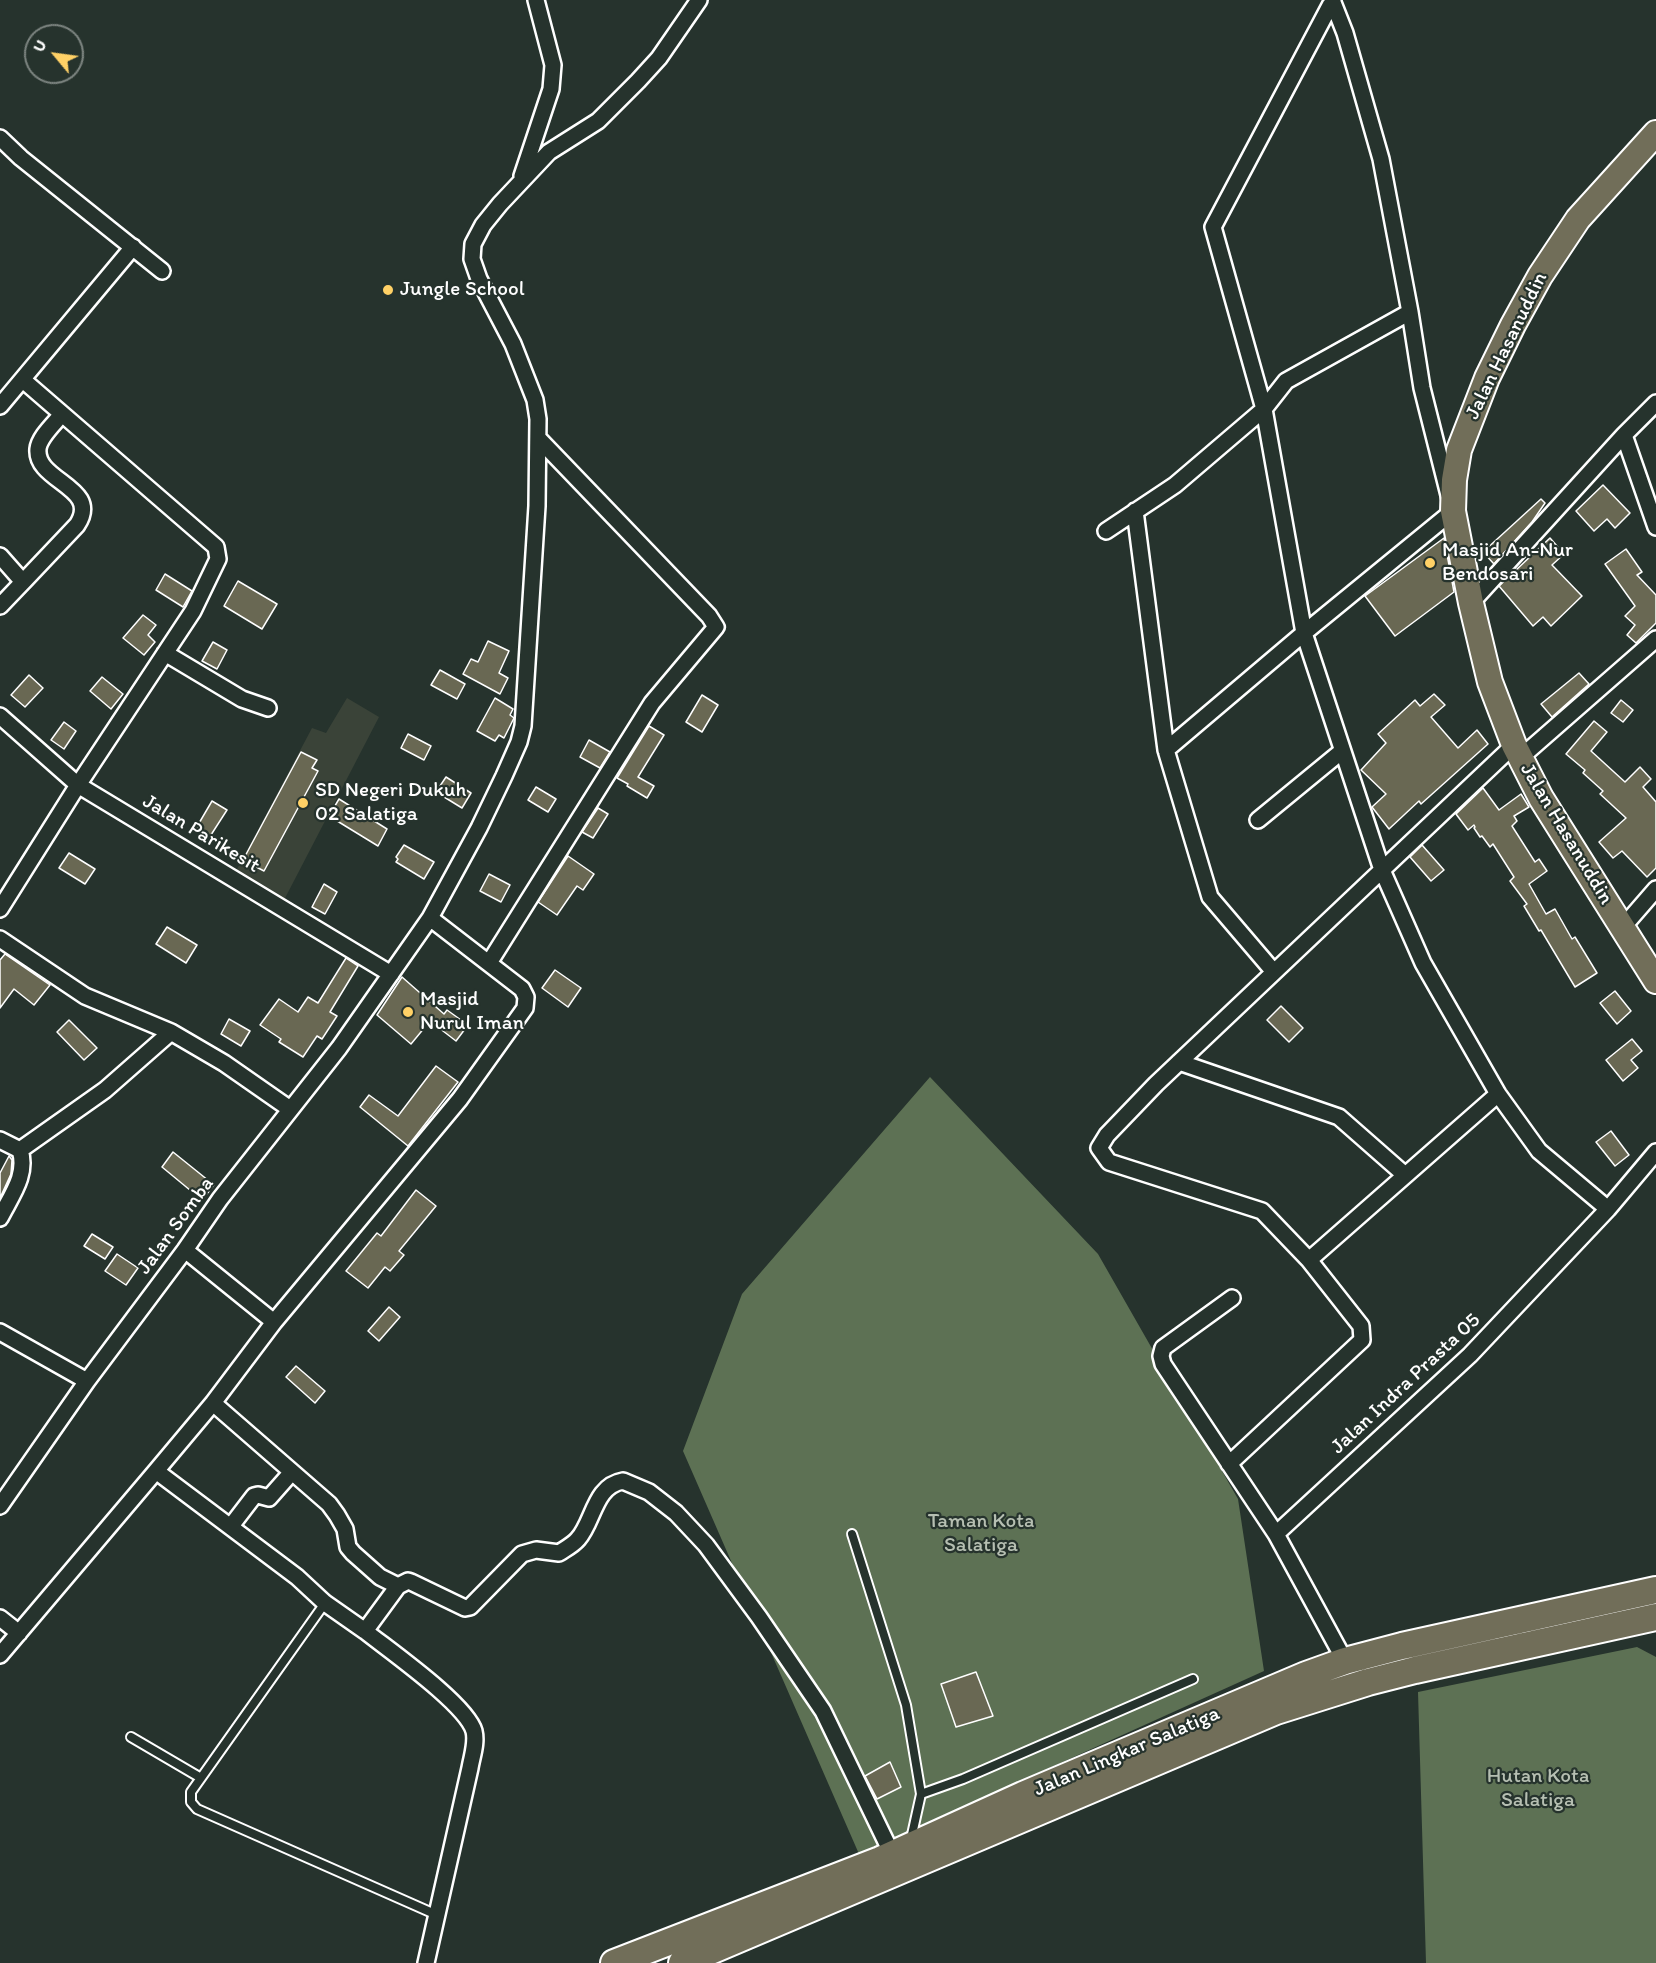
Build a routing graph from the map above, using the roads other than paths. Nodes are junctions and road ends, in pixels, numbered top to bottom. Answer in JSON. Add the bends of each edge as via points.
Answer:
{"nodes":[{"id":1,"x":536,"y":0,"type":"edge"},
{"id":2,"x":699,"y":0,"type":"edge"},
{"id":3,"x":1333,"y":0,"type":"edge"},
{"id":4,"x":1656,"y":133,"type":"edge"},
{"id":5,"x":0,"y":138,"type":"edge"},
{"id":6,"x":520,"y":182,"type":"junction"},
{"id":7,"x":133,"y":247,"type":"junction"},
{"id":8,"x":162,"y":271,"type":"dead end"},
{"id":9,"x":1410,"y":312,"type":"junction"},
{"id":10,"x":23,"y":380,"type":"junction"},
{"id":11,"x":1656,"y":403,"type":"edge"},
{"id":12,"x":0,"y":406,"type":"edge"},
{"id":13,"x":1264,"y":409,"type":"junction"},
{"id":14,"x":62,"y":414,"type":"junction"},
{"id":15,"x":1624,"y":435,"type":"junction"},
{"id":16,"x":538,"y":438,"type":"junction"},
{"id":17,"x":1136,"y":511,"type":"junction"},
{"id":18,"x":1453,"y":511,"type":"junction"},
{"id":19,"x":1656,"y":527,"type":"edge"},
{"id":20,"x":1106,"y":531,"type":"dead end"},
{"id":21,"x":0,"y":556,"type":"edge"},
{"id":22,"x":22,"y":582,"type":"junction"},
{"id":23,"x":1471,"y":603,"type":"junction"},
{"id":24,"x":0,"y":606,"type":"edge"},
{"id":25,"x":1304,"y":633,"type":"junction"},
{"id":26,"x":1656,"y":639,"type":"edge"},
{"id":27,"x":165,"y":653,"type":"junction"},
{"id":28,"x":268,"y":708,"type":"dead end"},
{"id":29,"x":0,"y":716,"type":"edge"},
{"id":30,"x":1166,"y":750,"type":"junction"},
{"id":31,"x":1342,"y":751,"type":"junction"},
{"id":32,"x":1517,"y":751,"type":"junction"},
{"id":33,"x":78,"y":785,"type":"junction"},
{"id":34,"x":1258,"y":820,"type":"dead end"},
{"id":35,"x":1382,"y":870,"type":"junction"},
{"id":36,"x":1656,"y":889,"type":"edge"},
{"id":37,"x":0,"y":909,"type":"edge"},
{"id":38,"x":430,"y":918,"type":"junction"},
{"id":39,"x":1623,"y":927,"type":"junction"},
{"id":40,"x":0,"y":939,"type":"edge"},
{"id":41,"x":489,"y":963,"type":"junction"},
{"id":42,"x":1274,"y":972,"type":"junction"},
{"id":43,"x":391,"y":974,"type":"junction"},
{"id":44,"x":1656,"y":981,"type":"edge"},
{"id":45,"x":171,"y":1032,"type":"junction"},
{"id":46,"x":1179,"y":1062,"type":"junction"},
{"id":47,"x":1498,"y":1094,"type":"junction"},
{"id":48,"x":290,"y":1109,"type":"junction"},
{"id":49,"x":0,"y":1140,"type":"edge"},
{"id":50,"x":21,"y":1150,"type":"junction"},
{"id":51,"x":1656,"y":1152,"type":"edge"},
{"id":52,"x":1405,"y":1175,"type":"junction"},
{"id":53,"x":1608,"y":1209,"type":"junction"},
{"id":54,"x":0,"y":1218,"type":"edge"},
{"id":55,"x":185,"y":1250,"type":"junction"},
{"id":56,"x":1309,"y":1260,"type":"junction"},
{"id":57,"x":1232,"y":1298,"type":"dead end"},
{"id":58,"x":274,"y":1322,"type":"junction"},
{"id":59,"x":0,"y":1332,"type":"edge"},
{"id":60,"x":87,"y":1381,"type":"junction"},
{"id":61,"x":213,"y":1403,"type":"junction"},
{"id":62,"x":1229,"y":1464,"type":"junction"},
{"id":63,"x":156,"y":1471,"type":"junction"},
{"id":64,"x":292,"y":1472,"type":"junction"},
{"id":65,"x":0,"y":1506,"type":"edge"},
{"id":66,"x":231,"y":1526,"type":"junction"},
{"id":67,"x":852,"y":1534,"type":"dead end"},
{"id":68,"x":1276,"y":1534,"type":"junction"},
{"id":69,"x":1656,"y":1581,"type":"edge"},
{"id":70,"x":398,"y":1586,"type":"junction"},
{"id":71,"x":1656,"y":1590,"type":"edge"},
{"id":72,"x":1610,"y":1601,"type":"junction"},
{"id":73,"x":325,"y":1603,"type":"junction"},
{"id":74,"x":0,"y":1617,"type":"edge"},
{"id":75,"x":1656,"y":1619,"type":"edge"},
{"id":76,"x":365,"y":1631,"type":"junction"},
{"id":77,"x":20,"y":1633,"type":"junction"},
{"id":78,"x":0,"y":1655,"type":"edge"},
{"id":79,"x":1345,"y":1661,"type":"junction"},
{"id":80,"x":1193,"y":1679,"type":"dead end"},
{"id":81,"x":131,"y":1737,"type":"dead end"},
{"id":82,"x":201,"y":1778,"type":"junction"},
{"id":83,"x":921,"y":1794,"type":"junction"},
{"id":84,"x":907,"y":1855,"type":"junction"},
{"id":85,"x":437,"y":1915,"type":"junction"},
{"id":86,"x":426,"y":1963,"type":"edge"},
{"id":87,"x":614,"y":1963,"type":"edge"},
{"id":88,"x":682,"y":1963,"type":"edge"}],
"edges":[{"from":1,"to":6,"type":"street","via":[[554,76]]},
{"from":2,"to":6,"type":"street","name":"Jalan Somba","via":[[638,81],[598,121],[555,148]]},
{"from":3,"to":9,"type":"street","via":[[1381,159]]},
{"from":3,"to":13,"type":"street","via":[[1213,227]]},
{"from":4,"to":18,"type":"main road","name":"Jalan Hasanuddin","via":[[1578,219],[1513,325],[1486,378],[1459,450]]},
{"from":5,"to":7,"type":"street"},
{"from":6,"to":16,"type":"street","name":"Jalan Somba","via":[[483,225],[473,244],[472,259],[535,400]]},
{"from":7,"to":8,"type":"street"},
{"from":7,"to":10,"type":"street"},
{"from":9,"to":13,"type":"street","via":[[1286,381]]},
{"from":9,"to":18,"type":"street","via":[[1422,388]]},
{"from":10,"to":12,"type":"street"},
{"from":10,"to":14,"type":"street"},
{"from":11,"to":15,"type":"street"},
{"from":13,"to":17,"type":"street","via":[[1175,485]]},
{"from":13,"to":25,"type":"street"},
{"from":14,"to":22,"type":"street","via":[[43,438],[38,448],[39,459],[80,499],[84,515]]},
{"from":14,"to":27,"type":"street","via":[[216,547],[218,559],[193,611]]},
{"from":15,"to":19,"type":"street"},
{"from":15,"to":23,"type":"street"},
{"from":16,"to":38,"type":"street","name":"Jalan Somba","via":[[522,734],[479,828]]},
{"from":16,"to":41,"type":"street","via":[[716,627],[652,703]]},
{"from":17,"to":20,"type":"street"},
{"from":17,"to":30,"type":"street"},
{"from":18,"to":23,"type":"main road","name":"Jalan Hasanuddin"},
{"from":18,"to":25,"type":"street"},
{"from":21,"to":22,"type":"street"},
{"from":22,"to":24,"type":"street"},
{"from":23,"to":32,"type":"main road","name":"Jalan Hasanuddin","via":[[1490,682]]},
{"from":25,"to":30,"type":"street"},
{"from":25,"to":31,"type":"street"},
{"from":26,"to":32,"type":"street"},
{"from":27,"to":28,"type":"street","via":[[242,699]]},
{"from":27,"to":33,"type":"street"},
{"from":29,"to":33,"type":"street","name":"Jalan Parikesit"},
{"from":30,"to":42,"type":"street","via":[[1210,897]]},
{"from":31,"to":34,"type":"street"},
{"from":31,"to":35,"type":"street"},
{"from":32,"to":35,"type":"street"},
{"from":32,"to":39,"type":"main road","name":"Jalan Hasanuddin","via":[[1541,798]]},
{"from":33,"to":37,"type":"street"},
{"from":33,"to":43,"type":"street","name":"Jalan Parikesit"},
{"from":35,"to":42,"type":"street"},
{"from":35,"to":47,"type":"street","via":[[1423,963]]},
{"from":36,"to":39,"type":"street"},
{"from":38,"to":41,"type":"street"},
{"from":38,"to":43,"type":"street","name":"Jalan Somba"},
{"from":39,"to":44,"type":"main road","name":"Jalan Hasanuddin"},
{"from":40,"to":45,"type":"street","via":[[85,996]]},
{"from":41,"to":58,"type":"street","via":[[522,988],[525,1008],[460,1099]]},
{"from":42,"to":46,"type":"street"},
{"from":43,"to":48,"type":"street","name":"Jalan Somba"},
{"from":45,"to":48,"type":"street"},
{"from":45,"to":50,"type":"street","via":[[105,1090]]},
{"from":46,"to":52,"type":"street","via":[[1339,1117]]},
{"from":46,"to":56,"type":"street","via":[[1099,1148],[1109,1162],[1262,1211]]},
{"from":47,"to":52,"type":"street"},
{"from":47,"to":53,"type":"street","via":[[1539,1151]]},
{"from":48,"to":55,"type":"street","name":"Jalan Somba"},
{"from":49,"to":50,"type":"street"},
{"from":50,"to":54,"type":"street","via":[[22,1173]]},
{"from":51,"to":53,"type":"street","name":"Jalan Indra Prasta 05"},
{"from":52,"to":56,"type":"street"},
{"from":53,"to":68,"type":"street","name":"Jalan Indra Prasta 05","via":[[1470,1355]]},
{"from":55,"to":58,"type":"street"},
{"from":55,"to":60,"type":"street","name":"Jalan Somba"},
{"from":56,"to":62,"type":"street","via":[[1361,1326],[1362,1340]]},
{"from":57,"to":62,"type":"street","via":[[1163,1348],[1161,1356]]},
{"from":58,"to":61,"type":"street"},
{"from":59,"to":60,"type":"street"},
{"from":60,"to":65,"type":"street","name":"Jalan Somba"},
{"from":61,"to":63,"type":"street"},
{"from":61,"to":64,"type":"street"},
{"from":62,"to":68,"type":"street"},
{"from":63,"to":66,"type":"street"},
{"from":63,"to":77,"type":"street"},
{"from":64,"to":66,"type":"street","via":[[269,1498],[254,1496]]},
{"from":64,"to":70,"type":"street","via":[[337,1515],[353,1553],[380,1577]]},
{"from":66,"to":73,"type":"street"},
{"from":67,"to":83,"type":"lane","via":[[906,1705]]},
{"from":68,"to":79,"type":"street"},
{"from":69,"to":72,"type":"highway"},
{"from":70,"to":76,"type":"street"},
{"from":70,"to":84,"type":"street","via":[[408,1581],[470,1607],[522,1554],[536,1550],[559,1553],[578,1540],[608,1487],[623,1481],[638,1486],[676,1513],[706,1545],[823,1711]]},
{"from":71,"to":72,"type":"highway","name":"Jalan Lingkar Salatiga"},
{"from":72,"to":79,"type":"highway","name":"Jalan Lingkar Salatiga"},
{"from":73,"to":76,"type":"street"},
{"from":73,"to":82,"type":"lane"},
{"from":74,"to":77,"type":"street"},
{"from":75,"to":84,"type":"highway","name":"Jalan Lingkar Salatiga","via":[[1368,1682],[1276,1711]]},
{"from":76,"to":85,"type":"street","via":[[450,1698],[474,1730],[474,1751]]},
{"from":77,"to":78,"type":"street"},
{"from":79,"to":84,"type":"highway","name":"Jalan Lingkar Salatiga","via":[[1034,1791]]},
{"from":80,"to":83,"type":"lane"},
{"from":81,"to":82,"type":"lane"},
{"from":82,"to":85,"type":"lane","via":[[191,1792],[196,1809]]},
{"from":83,"to":84,"type":"lane"},
{"from":84,"to":87,"type":"highway","name":"Jalan Lingkar Salatiga"},
{"from":84,"to":88,"type":"highway","name":"Jalan Lingkar Salatiga"},
{"from":85,"to":86,"type":"street"}]}
